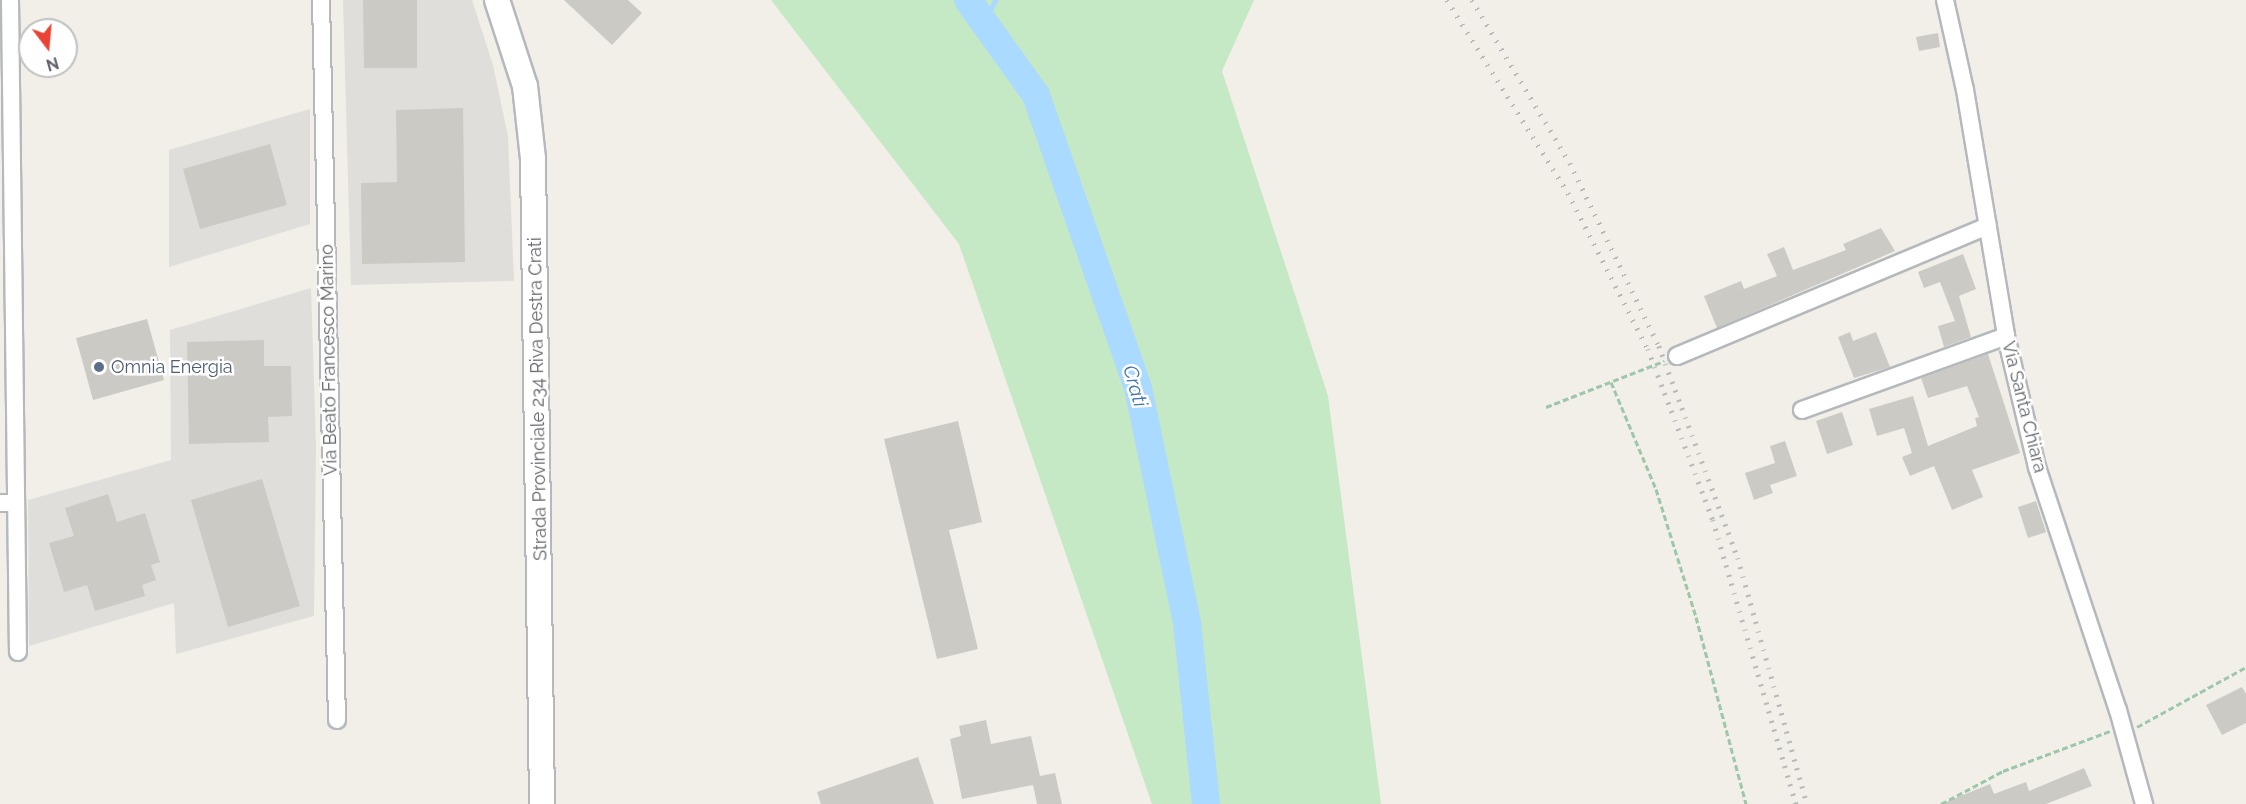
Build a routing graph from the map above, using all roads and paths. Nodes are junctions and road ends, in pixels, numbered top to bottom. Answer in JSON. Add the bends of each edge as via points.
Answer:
{"nodes":[{"id":1,"x":10,"y":0,"type":"edge"},
{"id":2,"x":321,"y":0,"type":"edge"},
{"id":3,"x":497,"y":0,"type":"edge"},
{"id":4,"x":1945,"y":0,"type":"edge"},
{"id":5,"x":1988,"y":226,"type":"junction"},
{"id":6,"x":2006,"y":336,"type":"junction"},
{"id":7,"x":1677,"y":356,"type":"joint"},
{"id":8,"x":1611,"y":382,"type":"junction"},
{"id":9,"x":1546,"y":407,"type":"dead end"},
{"id":10,"x":1802,"y":410,"type":"dead end"},
{"id":11,"x":8,"y":503,"type":"edge"},
{"id":12,"x":18,"y":652,"type":"dead end"},
{"id":13,"x":2246,"y":667,"type":"edge"},
{"id":14,"x":337,"y":720,"type":"dead end"},
{"id":15,"x":2124,"y":730,"type":"junction"},
{"id":16,"x":542,"y":804,"type":"edge"},
{"id":17,"x":1746,"y":804,"type":"edge"},
{"id":18,"x":1941,"y":804,"type":"edge"},
{"id":19,"x":2144,"y":804,"type":"edge"}],
"edges":[{"from":1,"to":11,"type":"street"},
{"from":2,"to":14,"type":"street","name":"Via Beato Francesco Marino"},
{"from":3,"to":16,"type":"main road","name":"Strada Provinciale 234 Riva Destra Crati","via":[[525,86],[533,159]]},
{"from":4,"to":5,"type":"street","name":"Via Santa Chiara"},
{"from":5,"to":6,"type":"street","name":"Via Santa Chiara"},
{"from":5,"to":7,"type":"street"},
{"from":6,"to":10,"type":"street"},
{"from":6,"to":15,"type":"street","name":"Via Santa Chiara","via":[[2037,467]]},
{"from":7,"to":8,"type":"path"},
{"from":8,"to":9,"type":"path"},
{"from":8,"to":17,"type":"path","via":[[1660,500]]},
{"from":11,"to":12,"type":"street"},
{"from":13,"to":15,"type":"path"},
{"from":15,"to":18,"type":"path","via":[[2003,771]]},
{"from":15,"to":19,"type":"street","name":"Via Santa Chiara"}]}
